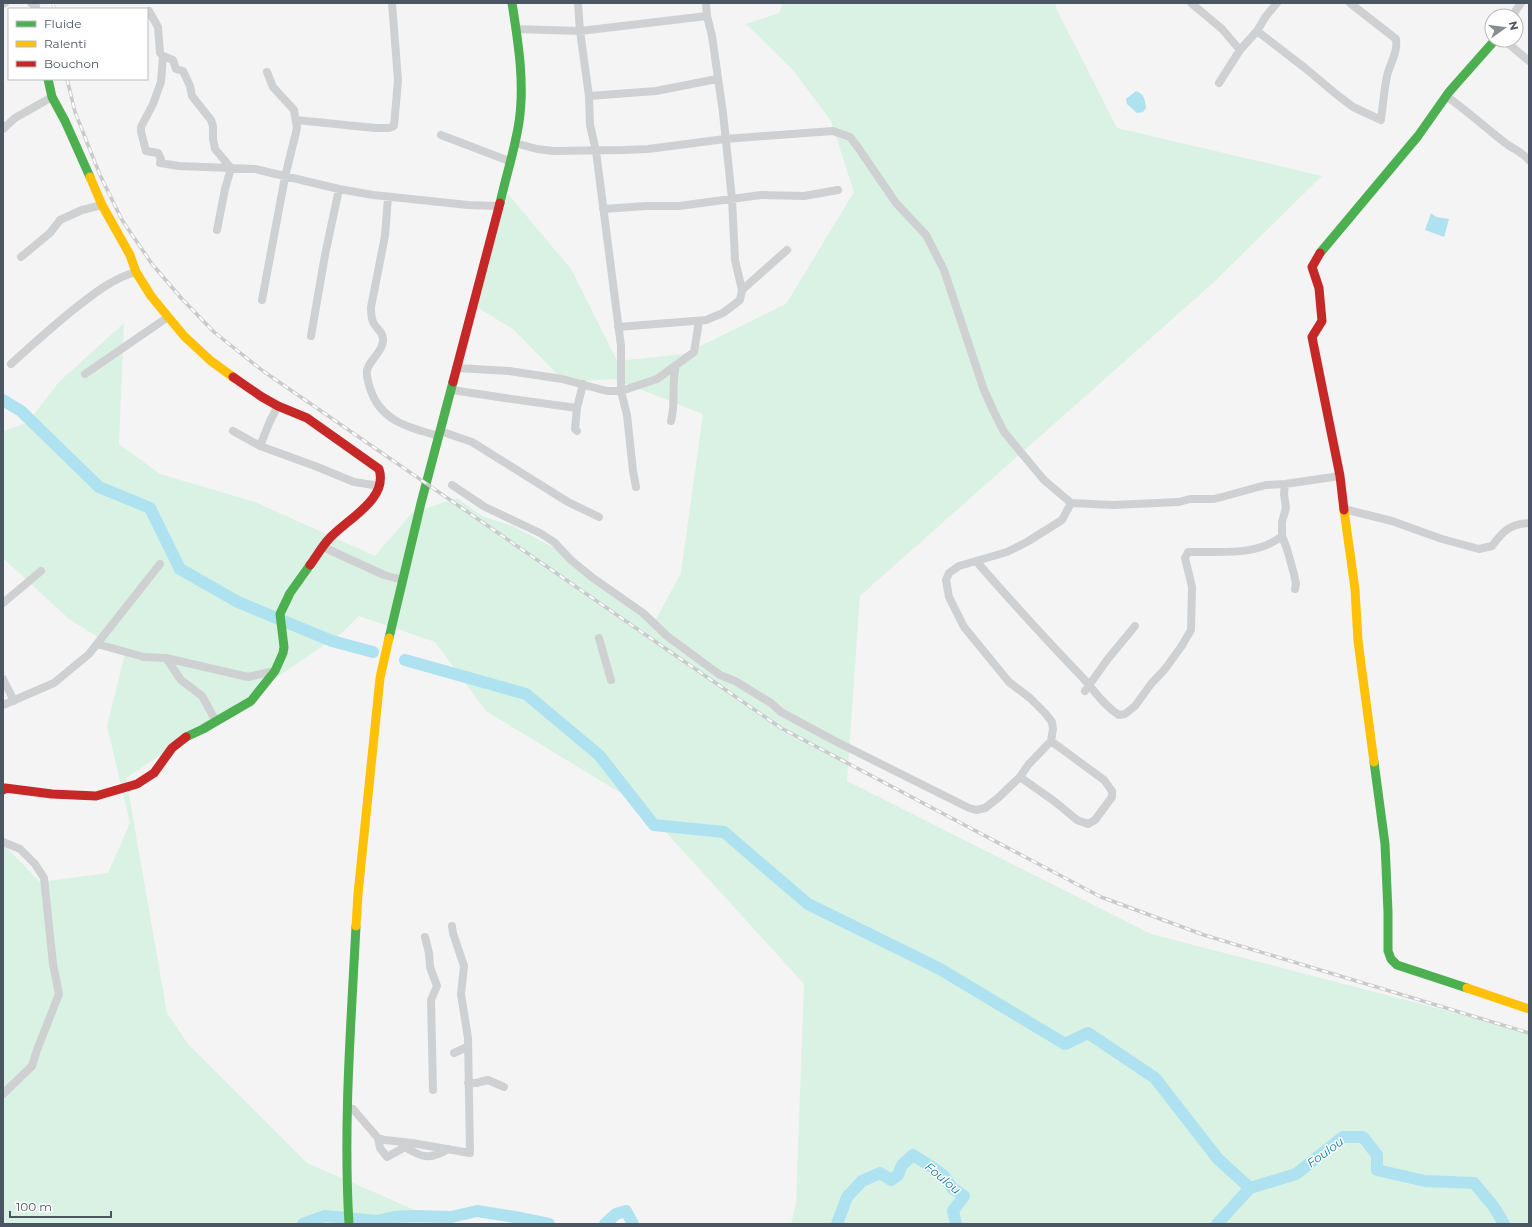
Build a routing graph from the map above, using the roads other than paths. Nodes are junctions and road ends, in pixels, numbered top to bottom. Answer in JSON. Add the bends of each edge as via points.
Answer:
{"nodes":[{"id":1,"x":392,"y":3,"type":"edge"},
{"id":2,"x":512,"y":3,"type":"edge"},
{"id":3,"x":578,"y":3,"type":"edge"},
{"id":4,"x":706,"y":3,"type":"edge"},
{"id":5,"x":1191,"y":3,"type":"edge"},
{"id":6,"x":1277,"y":3,"type":"edge"},
{"id":7,"x":1350,"y":3,"type":"edge"},
{"id":8,"x":149,"y":11,"type":"dead end"},
{"id":9,"x":707,"y":16,"type":"junction"},
{"id":10,"x":516,"y":29,"type":"junction"},
{"id":11,"x":580,"y":31,"type":"junction"},
{"id":12,"x":1257,"y":31,"type":"junction"},
{"id":13,"x":1488,"y":48,"type":"edge"},
{"id":14,"x":1513,"y":48,"type":"edge"},
{"id":15,"x":1240,"y":50,"type":"junction"},
{"id":16,"x":163,"y":56,"type":"junction"},
{"id":17,"x":1529,"y":62,"type":"edge"},
{"id":18,"x":267,"y":72,"type":"dead end"},
{"id":19,"x":717,"y":79,"type":"junction"},
{"id":20,"x":48,"y":80,"type":"edge"},
{"id":21,"x":1219,"y":83,"type":"dead end"},
{"id":22,"x":589,"y":96,"type":"junction"},
{"id":23,"x":1446,"y":96,"type":"junction"},
{"id":24,"x":52,"y":98,"type":"junction"},
{"id":25,"x":296,"y":120,"type":"junction"},
{"id":26,"x":3,"y":129,"type":"edge"},
{"id":27,"x":442,"y":135,"type":"dead end"},
{"id":28,"x":725,"y":139,"type":"junction"},
{"id":29,"x":515,"y":143,"type":"junction"},
{"id":30,"x":596,"y":151,"type":"junction"},
{"id":31,"x":1529,"y":160,"type":"edge"},
{"id":32,"x":509,"y":161,"type":"junction"},
{"id":33,"x":231,"y":168,"type":"junction"},
{"id":34,"x":285,"y":177,"type":"junction"},
{"id":35,"x":339,"y":189,"type":"junction"},
{"id":36,"x":838,"y":190,"type":"dead end"},
{"id":37,"x":388,"y":197,"type":"junction"},
{"id":38,"x":732,"y":198,"type":"junction"},
{"id":39,"x":102,"y":205,"type":"junction"},
{"id":40,"x":498,"y":206,"type":"junction"},
{"id":41,"x":603,"y":209,"type":"junction"},
{"id":42,"x":217,"y":230,"type":"dead end"},
{"id":43,"x":787,"y":250,"type":"dead end"},
{"id":44,"x":21,"y":257,"type":"dead end"},
{"id":45,"x":136,"y":272,"type":"junction"},
{"id":46,"x":742,"y":290,"type":"junction"},
{"id":47,"x":262,"y":300,"type":"dead end"},
{"id":48,"x":168,"y":317,"type":"junction"},
{"id":49,"x":699,"y":321,"type":"junction"},
{"id":50,"x":618,"y":327,"type":"junction"},
{"id":51,"x":311,"y":336,"type":"dead end"},
{"id":52,"x":11,"y":364,"type":"dead end"},
{"id":53,"x":676,"y":365,"type":"junction"},
{"id":54,"x":456,"y":368,"type":"junction"},
{"id":55,"x":85,"y":374,"type":"dead end"},
{"id":56,"x":583,"y":384,"type":"junction"},
{"id":57,"x":452,"y":390,"type":"junction"},
{"id":58,"x":622,"y":391,"type":"junction"},
{"id":59,"x":278,"y":406,"type":"junction"},
{"id":60,"x":577,"y":408,"type":"junction"},
{"id":61,"x":671,"y":422,"type":"dead end"},
{"id":62,"x":233,"y":431,"type":"dead end"},
{"id":63,"x":577,"y":431,"type":"dead end"},
{"id":64,"x":440,"y":434,"type":"junction"},
{"id":65,"x":260,"y":446,"type":"junction"},
{"id":66,"x":1340,"y":476,"type":"junction"},
{"id":67,"x":1285,"y":484,"type":"junction"},
{"id":68,"x":452,"y":485,"type":"dead end"},
{"id":69,"x":380,"y":486,"type":"junction"},
{"id":70,"x":636,"y":487,"type":"dead end"},
{"id":71,"x":1072,"y":503,"type":"junction"},
{"id":72,"x":1344,"y":509,"type":"junction"},
{"id":73,"x":599,"y":517,"type":"dead end"},
{"id":74,"x":1529,"y":523,"type":"edge"},
{"id":75,"x":1282,"y":536,"type":"junction"},
{"id":76,"x":323,"y":547,"type":"junction"},
{"id":77,"x":976,"y":561,"type":"junction"},
{"id":78,"x":160,"y":564,"type":"dead end"},
{"id":79,"x":41,"y":571,"type":"dead end"},
{"id":80,"x":403,"y":580,"type":"junction"},
{"id":81,"x":1295,"y":589,"type":"dead end"},
{"id":82,"x":3,"y":603,"type":"edge"},
{"id":83,"x":1135,"y":626,"type":"dead end"},
{"id":84,"x":599,"y":638,"type":"dead end"},
{"id":85,"x":97,"y":644,"type":"junction"},
{"id":86,"x":166,"y":658,"type":"junction"},
{"id":87,"x":274,"y":671,"type":"junction"},
{"id":88,"x":3,"y":679,"type":"edge"},
{"id":89,"x":611,"y":680,"type":"dead end"},
{"id":90,"x":1087,"y":687,"type":"junction"},
{"id":91,"x":14,"y":700,"type":"junction"},
{"id":92,"x":3,"y":705,"type":"edge"},
{"id":93,"x":216,"y":721,"type":"junction"},
{"id":94,"x":1052,"y":741,"type":"junction"},
{"id":95,"x":1020,"y":777,"type":"junction"},
{"id":96,"x":4,"y":787,"type":"edge"},
{"id":97,"x":3,"y":842,"type":"edge"},
{"id":98,"x":452,"y":926,"type":"dead end"},
{"id":99,"x":426,"y":937,"type":"dead end"},
{"id":100,"x":1529,"y":1009,"type":"edge"},
{"id":101,"x":468,"y":1047,"type":"junction"},
{"id":102,"x":454,"y":1053,"type":"dead end"},
{"id":103,"x":468,"y":1082,"type":"junction"},
{"id":104,"x":504,"y":1087,"type":"dead end"},
{"id":105,"x":433,"y":1090,"type":"dead end"},
{"id":106,"x":3,"y":1094,"type":"edge"},
{"id":107,"x":347,"y":1108,"type":"junction"},
{"id":108,"x":378,"y":1138,"type":"junction"},
{"id":109,"x":448,"y":1149,"type":"junction"},
{"id":110,"x":349,"y":1224,"type":"edge"}],
"edges":[{"from":1,"to":25,"type":"street","via":[[398,80],[394,126],[375,128]]},
{"from":2,"to":10,"type":"street"},
{"from":3,"to":11,"type":"street"},
{"from":4,"to":9,"type":"street"},
{"from":5,"to":15,"type":"street","via":[[1222,29]]},
{"from":6,"to":12,"type":"street"},
{"from":7,"to":12,"type":"street","via":[[1396,39],[1397,46],[1388,74],[1380,120],[1353,107]]},
{"from":8,"to":16,"type":"street","via":[[158,27],[159,49]]},
{"from":9,"to":11,"type":"street"},
{"from":9,"to":19,"type":"street"},
{"from":10,"to":11,"type":"street"},
{"from":10,"to":29,"type":"street","via":[[521,102]]},
{"from":11,"to":22,"type":"street"},
{"from":12,"to":15,"type":"street"},
{"from":13,"to":23,"type":"street"},
{"from":14,"to":17,"type":"street"},
{"from":15,"to":21,"type":"street"},
{"from":16,"to":33,"type":"street","via":[[173,60],[176,69],[183,71],[192,96],[211,120],[215,149]]},
{"from":16,"to":33,"type":"street","via":[[161,82],[141,127],[146,151],[158,153],[162,159],[160,163]]},
{"from":18,"to":25,"type":"street","via":[[273,87],[294,110]]},
{"from":19,"to":22,"type":"street","via":[[656,91]]},
{"from":19,"to":28,"type":"street"},
{"from":20,"to":24,"type":"street"},
{"from":22,"to":30,"type":"street","via":[[590,125]]},
{"from":23,"to":31,"type":"street"},
{"from":23,"to":66,"type":"street","via":[[1404,153],[1319,254],[1312,267],[1319,288],[1322,321],[1312,337]]},
{"from":24,"to":26,"type":"street","via":[[15,118]]},
{"from":24,"to":39,"type":"street","via":[[65,121]]},
{"from":25,"to":34,"type":"street","via":[[294,144]]},
{"from":27,"to":32,"type":"street"},
{"from":28,"to":30,"type":"street","via":[[648,149]]},
{"from":28,"to":38,"type":"street"},
{"from":28,"to":71,"type":"street","via":[[833,131],[850,137],[896,203],[926,235],[937,254],[984,390],[1004,432],[1044,480]]},
{"from":29,"to":30,"type":"street","via":[[554,151]]},
{"from":29,"to":32,"type":"street"},
{"from":30,"to":41,"type":"street"},
{"from":32,"to":40,"type":"street"},
{"from":33,"to":34,"type":"street","via":[[255,169]]},
{"from":33,"to":42,"type":"street"},
{"from":34,"to":35,"type":"street"},
{"from":34,"to":47,"type":"street"},
{"from":35,"to":37,"type":"street"},
{"from":35,"to":51,"type":"street"},
{"from":36,"to":38,"type":"street","via":[[804,196],[762,195]]},
{"from":37,"to":40,"type":"street"},
{"from":37,"to":64,"type":"street","via":[[385,236],[371,307],[373,323],[382,334],[383,340],[382,348],[367,369],[368,382],[380,409],[388,415],[409,428]]},
{"from":38,"to":41,"type":"street","via":[[679,206]]},
{"from":38,"to":46,"type":"street","via":[[735,260]]},
{"from":39,"to":44,"type":"street","via":[[82,210],[60,220],[50,233]]},
{"from":39,"to":45,"type":"street","via":[[130,255]]},
{"from":40,"to":54,"type":"street"},
{"from":41,"to":50,"type":"street"},
{"from":43,"to":46,"type":"street"},
{"from":45,"to":48,"type":"street"},
{"from":45,"to":52,"type":"street","via":[[107,285],[48,329]]},
{"from":46,"to":49,"type":"street","via":[[740,300],[723,313]]},
{"from":48,"to":55,"type":"street"},
{"from":48,"to":59,"type":"street","via":[[184,336],[212,361]]},
{"from":49,"to":50,"type":"street"},
{"from":49,"to":53,"type":"street","via":[[694,352]]},
{"from":50,"to":58,"type":"street"},
{"from":53,"to":58,"type":"street","via":[[657,378]]},
{"from":53,"to":61,"type":"street","via":[[673,378],[674,411]]},
{"from":54,"to":56,"type":"street","via":[[509,371]]},
{"from":54,"to":57,"type":"street"},
{"from":56,"to":58,"type":"street","via":[[607,392]]},
{"from":56,"to":60,"type":"street"},
{"from":57,"to":60,"type":"street"},
{"from":57,"to":64,"type":"street"},
{"from":58,"to":70,"type":"street"},
{"from":59,"to":65,"type":"street"},
{"from":59,"to":69,"type":"street","via":[[308,418],[379,469]]},
{"from":60,"to":63,"type":"street"},
{"from":62,"to":65,"type":"street"},
{"from":64,"to":73,"type":"street","via":[[472,442],[568,502]]},
{"from":64,"to":80,"type":"street"},
{"from":65,"to":69,"type":"street","via":[[354,482]]},
{"from":66,"to":67,"type":"street"},
{"from":66,"to":72,"type":"street"},
{"from":67,"to":71,"type":"street","via":[[1266,485],[1214,499],[1113,505]]},
{"from":67,"to":75,"type":"street","via":[[1286,508]]},
{"from":68,"to":95,"type":"street","via":[[484,507],[554,542],[593,578],[643,613],[666,636],[720,675],[736,681],[780,712],[832,740],[976,810],[985,808]]},
{"from":69,"to":76,"type":"street","via":[[367,506],[344,524]]},
{"from":71,"to":77,"type":"street","via":[[1062,520],[1027,542],[1007,552]]},
{"from":72,"to":74,"type":"street","via":[[1479,549],[1492,546],[1510,527]]},
{"from":72,"to":100,"type":"street","via":[[1384,844],[1388,892],[1388,951],[1397,965]]},
{"from":75,"to":81,"type":"street","via":[[1294,574]]},
{"from":75,"to":90,"type":"street","via":[[1264,548],[1222,553],[1188,552],[1185,558],[1192,587],[1191,630],[1165,669],[1125,714],[1119,715],[1112,711]]},
{"from":76,"to":80,"type":"street","via":[[384,575]]},
{"from":76,"to":87,"type":"street","via":[[290,594],[280,619],[284,647]]},
{"from":77,"to":90,"type":"street"},
{"from":77,"to":94,"type":"street","via":[[959,566],[949,573],[946,580],[949,597],[969,634],[1009,682],[1030,698],[1052,722]]},
{"from":78,"to":85,"type":"street"},
{"from":79,"to":82,"type":"street"},
{"from":80,"to":107,"type":"street","via":[[380,678],[367,793],[358,894]]},
{"from":83,"to":90,"type":"street"},
{"from":84,"to":89,"type":"street"},
{"from":85,"to":86,"type":"street","via":[[144,657]]},
{"from":85,"to":91,"type":"street","via":[[89,654],[54,683]]},
{"from":86,"to":87,"type":"street","via":[[248,678]]},
{"from":86,"to":93,"type":"street","via":[[181,680],[202,696]]},
{"from":87,"to":93,"type":"street","via":[[251,701]]},
{"from":88,"to":91,"type":"street"},
{"from":91,"to":92,"type":"street"},
{"from":93,"to":96,"type":"street","via":[[187,736],[172,748],[154,773],[136,784],[117,790],[96,796],[52,794]]},
{"from":94,"to":95,"type":"street"},
{"from":94,"to":95,"type":"street","via":[[1104,780],[1112,791],[1112,797],[1095,820],[1088,824],[1077,820]]},
{"from":97,"to":106,"type":"street","via":[[20,849],[44,878],[53,964],[59,994],[32,1066]]},
{"from":98,"to":101,"type":"street","via":[[464,966],[461,994]]},
{"from":99,"to":105,"type":"street","via":[[430,967],[437,986],[431,1000]]},
{"from":101,"to":102,"type":"street"},
{"from":101,"to":103,"type":"street"},
{"from":103,"to":104,"type":"street","via":[[488,1080]]},
{"from":103,"to":109,"type":"street","via":[[470,1153]]},
{"from":107,"to":108,"type":"street","via":[[353,1109]]},
{"from":107,"to":110,"type":"street"},
{"from":108,"to":109,"type":"street"},
{"from":108,"to":109,"type":"street","via":[[380,1148],[387,1157],[405,1147],[417,1155],[426,1157]]}]}
